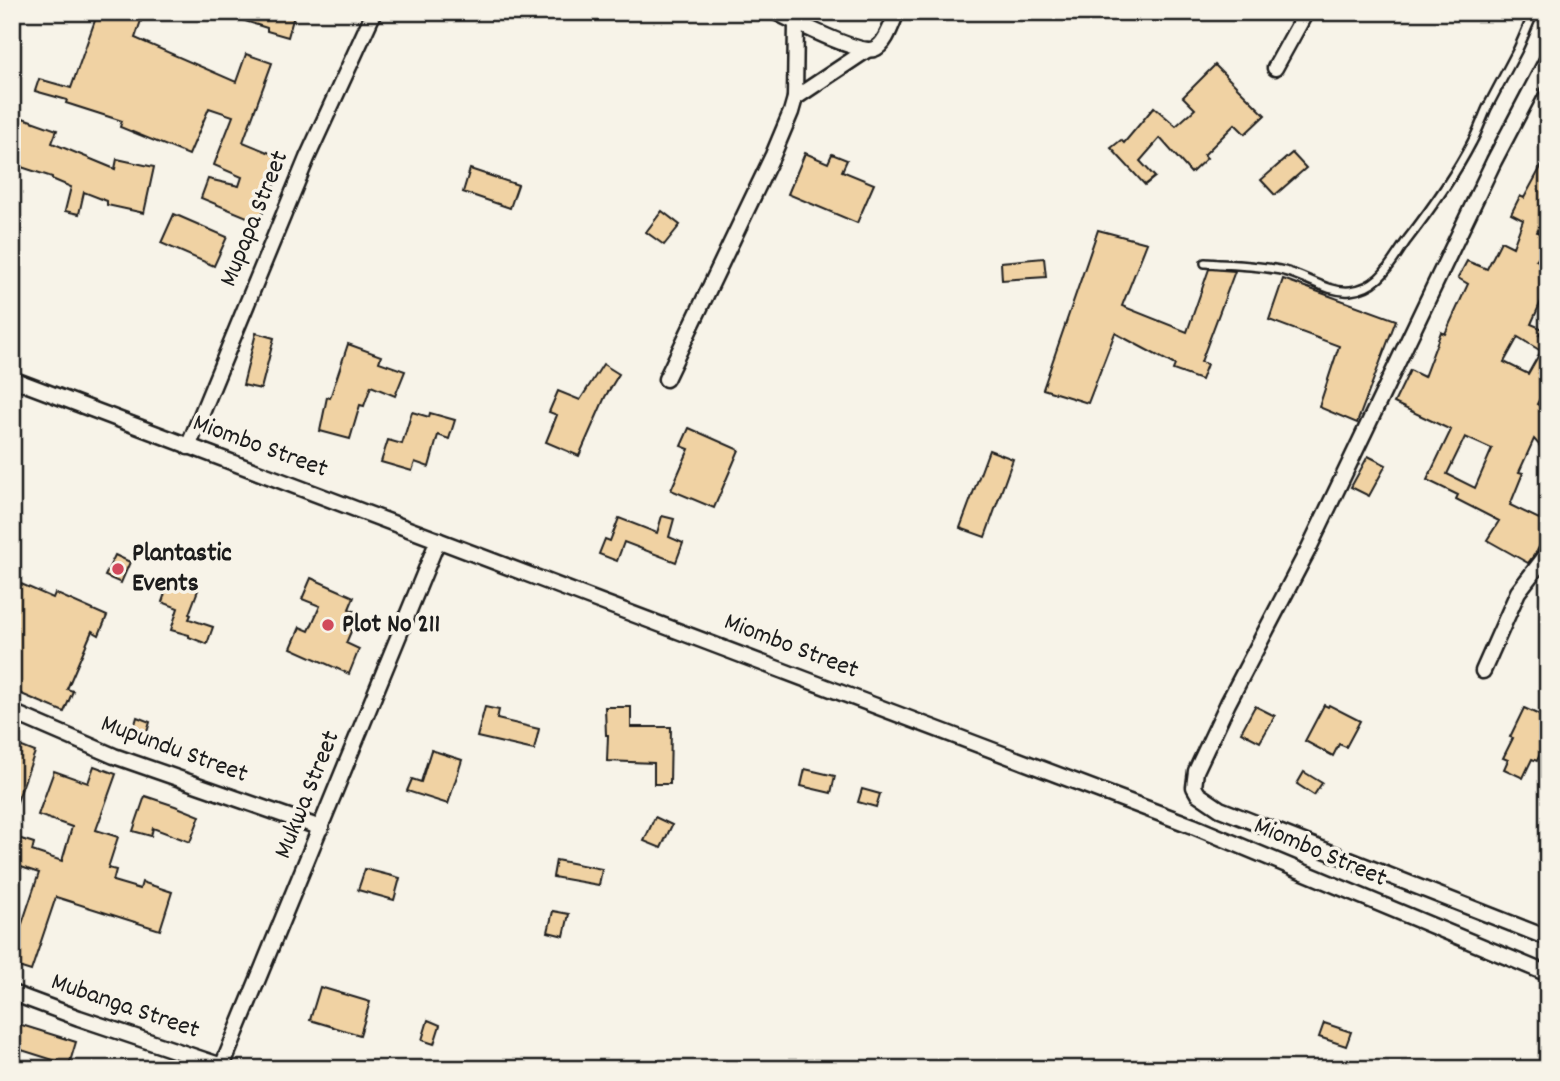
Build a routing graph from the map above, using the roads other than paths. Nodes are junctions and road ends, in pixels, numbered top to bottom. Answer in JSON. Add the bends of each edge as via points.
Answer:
{"nodes":[{"id":1,"x":374,"y":12,"type":"edge"},
{"id":2,"x":775,"y":12,"type":"edge"},
{"id":3,"x":897,"y":12,"type":"edge"},
{"id":4,"x":1306,"y":12,"type":"edge"},
{"id":5,"x":1534,"y":12,"type":"edge"},
{"id":6,"x":796,"y":22,"type":"junction"},
{"id":7,"x":867,"y":50,"type":"junction"},
{"id":8,"x":1548,"y":58,"type":"edge"},
{"id":9,"x":1275,"y":68,"type":"dead end"},
{"id":10,"x":795,"y":98,"type":"junction"},
{"id":11,"x":1205,"y":263,"type":"dead end"},
{"id":12,"x":12,"y":379,"type":"edge"},
{"id":13,"x":666,"y":379,"type":"dead end"},
{"id":14,"x":188,"y":447,"type":"junction"},
{"id":15,"x":438,"y":540,"type":"junction"},
{"id":16,"x":1548,"y":553,"type":"edge"},
{"id":17,"x":1483,"y":671,"type":"dead end"},
{"id":18,"x":12,"y":712,"type":"edge"},
{"id":19,"x":321,"y":828,"type":"junction"},
{"id":20,"x":1548,"y":938,"type":"edge"},
{"id":21,"x":1548,"y":974,"type":"edge"},
{"id":22,"x":12,"y":993,"type":"edge"},
{"id":23,"x":222,"y":1068,"type":"edge"}],
"edges":[{"from":1,"to":14,"type":"street","name":"Mupapa Street","via":[[307,158]]},
{"from":2,"to":6,"type":"street"},
{"from":3,"to":7,"type":"street","via":[[883,41],[876,49]]},
{"from":4,"to":9,"type":"street"},
{"from":5,"to":11,"type":"lane","via":[[1459,166],[1378,280],[1363,289],[1346,291],[1286,271]]},
{"from":6,"to":7,"type":"street"},
{"from":6,"to":10,"type":"street"},
{"from":7,"to":10,"type":"street"},
{"from":8,"to":20,"type":"street","via":[[1308,550],[1228,703],[1196,771],[1194,787],[1220,809]]},
{"from":10,"to":13,"type":"street","via":[[773,155]]},
{"from":12,"to":14,"type":"street","name":"Miombo Street"},
{"from":14,"to":15,"type":"street","name":"Miombo Street"},
{"from":15,"to":19,"type":"street","name":"Mukwa Street"},
{"from":15,"to":21,"type":"street","name":"Miombo Street","via":[[1193,826]]},
{"from":16,"to":17,"type":"street","via":[[1518,592]]},
{"from":18,"to":19,"type":"street","name":"Mupundu Street","via":[[125,760]]},
{"from":19,"to":23,"type":"street","name":"Mukwa Street"},
{"from":22,"to":23,"type":"street","name":"Mubanga Street"}]}
